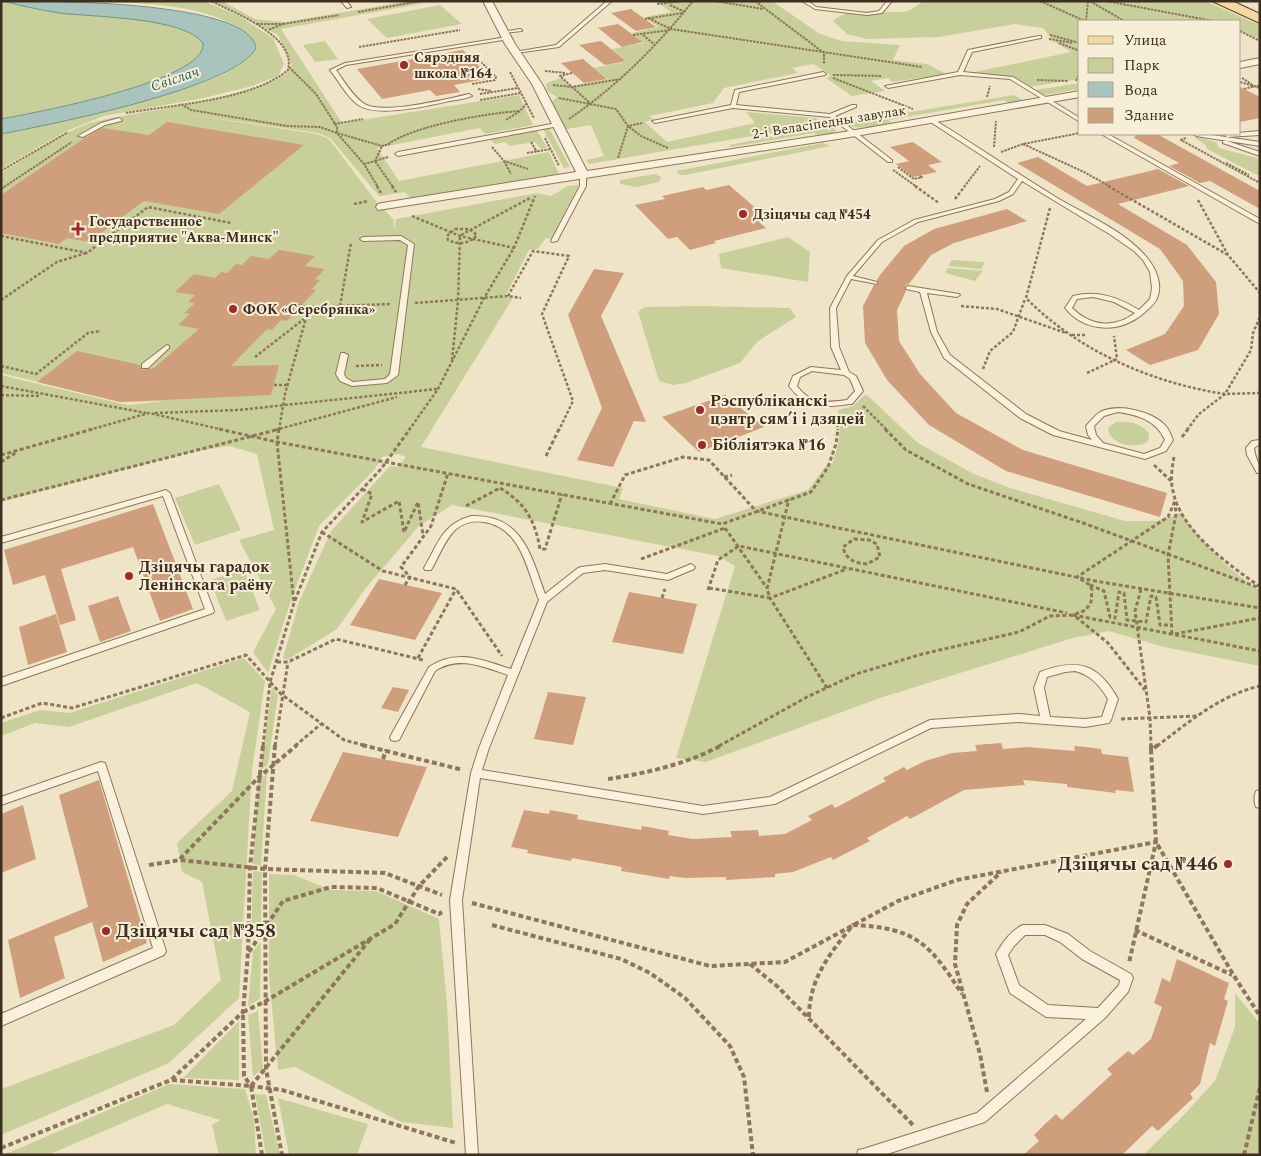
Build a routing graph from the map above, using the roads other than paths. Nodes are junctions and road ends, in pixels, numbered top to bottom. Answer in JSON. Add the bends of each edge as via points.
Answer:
{"nodes":[{"id":1,"x":343,"y":1,"type":"edge"},
{"id":2,"x":487,"y":1,"type":"edge"},
{"id":3,"x":610,"y":1,"type":"edge"},
{"id":4,"x":804,"y":1,"type":"edge"},
{"id":5,"x":890,"y":1,"type":"edge"},
{"id":6,"x":1219,"y":1,"type":"edge"},
{"id":7,"x":1241,"y":1,"type":"edge"},
{"id":8,"x":349,"y":7,"type":"dead end"},
{"id":9,"x":1260,"y":9,"type":"edge"},
{"id":10,"x":1260,"y":19,"type":"edge"},
{"id":11,"x":520,"y":30,"type":"dead end"},
{"id":12,"x":505,"y":35,"type":"junction"},
{"id":13,"x":1039,"y":37,"type":"dead end"},
{"id":14,"x":516,"y":52,"type":"junction"},
{"id":15,"x":1260,"y":61,"type":"edge"},
{"id":16,"x":1241,"y":65,"type":"edge"},
{"id":17,"x":824,"y":71,"type":"road end"},
{"id":18,"x":960,"y":73,"type":"junction"},
{"id":19,"x":888,"y":86,"type":"dead end"},
{"id":20,"x":1078,"y":94,"type":"edge"},
{"id":21,"x":469,"y":96,"type":"road end"},
{"id":22,"x":1045,"y":99,"type":"junction"},
{"id":23,"x":733,"y":106,"type":"junction"},
{"id":24,"x":854,"y":106,"type":"dead end"},
{"id":25,"x":830,"y":116,"type":"junction"},
{"id":26,"x":119,"y":118,"type":"road end"},
{"id":27,"x":1078,"y":119,"type":"edge"},
{"id":28,"x":931,"y":120,"type":"junction"},
{"id":29,"x":655,"y":121,"type":"dead end"},
{"id":30,"x":558,"y":125,"type":"junction"},
{"id":31,"x":1260,"y":133,"type":"edge"},
{"id":32,"x":854,"y":134,"type":"junction"},
{"id":33,"x":1241,"y":134,"type":"edge"},
{"id":34,"x":1106,"y":135,"type":"edge"},
{"id":35,"x":1202,"y":135,"type":"edge"},
{"id":36,"x":1225,"y":135,"type":"edge"},
{"id":37,"x":81,"y":136,"type":"road end"},
{"id":38,"x":1207,"y":136,"type":"junction"},
{"id":39,"x":1222,"y":138,"type":"junction"},
{"id":40,"x":1260,"y":144,"type":"edge"},
{"id":41,"x":398,"y":154,"type":"dead end"},
{"id":42,"x":1260,"y":154,"type":"edge"},
{"id":43,"x":890,"y":161,"type":"dead end"},
{"id":44,"x":583,"y":174,"type":"junction"},
{"id":45,"x":1021,"y":179,"type":"junction"},
{"id":46,"x":383,"y":203,"type":"road end"},
{"id":47,"x":1260,"y":222,"type":"edge"},
{"id":48,"x":363,"y":239,"type":"dead end"},
{"id":49,"x":554,"y":240,"type":"dead end"},
{"id":50,"x":849,"y":277,"type":"junction"},
{"id":51,"x":875,"y":282,"type":"dead end"},
{"id":52,"x":908,"y":288,"type":"dead end"},
{"id":53,"x":923,"y":290,"type":"junction"},
{"id":54,"x":956,"y":295,"type":"dead end"},
{"id":55,"x":1140,"y":313,"type":"junction"},
{"id":56,"x":168,"y":347,"type":"dead end"},
{"id":57,"x":344,"y":355,"type":"dead end"},
{"id":58,"x":145,"y":366,"type":"dead end"},
{"id":59,"x":846,"y":373,"type":"junction"},
{"id":60,"x":1260,"y":442,"type":"edge"},
{"id":61,"x":1100,"y":445,"type":"junction"},
{"id":62,"x":1260,"y":472,"type":"edge"},
{"id":63,"x":1,"y":540,"type":"edge"},
{"id":64,"x":691,"y":567,"type":"dead end"},
{"id":65,"x":428,"y":568,"type":"dead end"},
{"id":66,"x":543,"y":600,"type":"junction"},
{"id":67,"x":513,"y":673,"type":"junction"},
{"id":68,"x":1,"y":682,"type":"edge"},
{"id":69,"x":1046,"y":720,"type":"junction"},
{"id":70,"x":395,"y":737,"type":"dead end"},
{"id":71,"x":476,"y":774,"type":"junction"},
{"id":72,"x":1260,"y":794,"type":"edge"},
{"id":73,"x":1,"y":800,"type":"edge"},
{"id":74,"x":1260,"y":804,"type":"edge"},
{"id":75,"x":1127,"y":978,"type":"joint"},
{"id":76,"x":1101,"y":1014,"type":"junction"},
{"id":77,"x":1,"y":1020,"type":"edge"},
{"id":78,"x":471,"y":1151,"type":"edge"},
{"id":79,"x":863,"y":1155,"type":"edge"}],
"edges":[{"from":1,"to":8,"type":"lane"},
{"from":2,"to":12,"type":"street"},
{"from":3,"to":14,"type":"lane","via":[[556,46]]},
{"from":4,"to":5,"type":"lane","via":[[815,8],[866,14],[880,12]]},
{"from":6,"to":10,"type":"main road"},
{"from":7,"to":9,"type":"main road"},
{"from":11,"to":12,"type":"lane"},
{"from":12,"to":14,"type":"street"},
{"from":12,"to":21,"type":"lane","via":[[464,45],[345,64],[333,70],[361,105],[375,109]]},
{"from":13,"to":18,"type":"lane","via":[[970,51]]},
{"from":14,"to":30,"type":"street"},
{"from":15,"to":16,"type":"street"},
{"from":17,"to":23,"type":"lane","via":[[737,91]]},
{"from":18,"to":19,"type":"lane"},
{"from":18,"to":22,"type":"lane","via":[[1011,78]]},
{"from":20,"to":22,"type":"street","name":"2-і Веласіпедны завулак"},
{"from":22,"to":27,"type":"lane"},
{"from":22,"to":28,"type":"street","name":"2-і Веласіпедны завулак"},
{"from":23,"to":25,"type":"lane"},
{"from":23,"to":29,"type":"lane"},
{"from":24,"to":25,"type":"lane"},
{"from":25,"to":32,"type":"lane"},
{"from":26,"to":37,"type":"lane"},
{"from":28,"to":32,"type":"street","name":"2-і Веласіпедны завулак"},
{"from":28,"to":45,"type":"lane"},
{"from":30,"to":41,"type":"lane"},
{"from":30,"to":44,"type":"street"},
{"from":31,"to":33,"type":"lane"},
{"from":32,"to":43,"type":"lane"},
{"from":32,"to":44,"type":"street","name":"2-і Веласіпедны завулак"},
{"from":34,"to":47,"type":"lane"},
{"from":35,"to":38,"type":"lane"},
{"from":36,"to":38,"type":"lane"},
{"from":38,"to":39,"type":"lane"},
{"from":39,"to":40,"type":"lane"},
{"from":39,"to":42,"type":"lane","via":[[1226,144]]},
{"from":44,"to":46,"type":"street","name":"2-і Веласіпедны завулак"},
{"from":44,"to":49,"type":"lane","via":[[583,186]]},
{"from":45,"to":50,"type":"lane","via":[[1012,193],[997,200],[916,221],[880,241]]},
{"from":45,"to":55,"type":"lane","via":[[1122,240],[1145,259],[1156,278],[1154,299]]},
{"from":48,"to":57,"type":"lane","via":[[401,238],[411,244],[394,375],[387,381],[352,384],[340,374]]},
{"from":50,"to":51,"type":"lane"},
{"from":50,"to":59,"type":"lane","via":[[833,308],[835,347]]},
{"from":52,"to":53,"type":"lane"},
{"from":53,"to":54,"type":"lane"},
{"from":53,"to":61,"type":"lane","via":[[934,332],[946,356],[1023,416],[1056,433]]},
{"from":55,"to":55,"type":"lane","via":[[1106,296],[1088,294],[1075,297],[1068,308],[1076,318],[1094,325],[1112,326]]},
{"from":56,"to":58,"type":"lane"},
{"from":59,"to":59,"type":"lane","via":[[812,368],[796,376],[793,386],[799,396],[821,405],[850,402],[859,391],[854,378]]},
{"from":60,"to":62,"type":"lane","via":[[1255,442],[1250,448]]},
{"from":61,"to":61,"type":"lane","via":[[1090,426],[1094,418],[1109,412],[1130,412],[1158,422],[1170,440],[1167,448],[1146,457]]},
{"from":63,"to":68,"type":"lane","via":[[166,493],[210,611]]},
{"from":64,"to":66,"type":"lane","via":[[668,577],[606,567],[581,570]]},
{"from":65,"to":66,"type":"lane","via":[[455,526],[467,520],[497,522],[507,527],[520,542]]},
{"from":66,"to":67,"type":"lane"},
{"from":67,"to":70,"type":"lane","via":[[462,659],[441,662],[432,669]]},
{"from":67,"to":71,"type":"lane"},
{"from":69,"to":69,"type":"lane","via":[[1085,723],[1106,720],[1113,699],[1105,683],[1084,668],[1060,667],[1043,675],[1039,688]]},
{"from":69,"to":71,"type":"lane","via":[[1019,718],[930,724],[771,801],[702,810]]},
{"from":71,"to":78,"type":"lane","via":[[456,900]]},
{"from":72,"to":74,"type":"lane"},
{"from":73,"to":77,"type":"lane","via":[[101,766],[160,952]]},
{"from":75,"to":76,"type":"lane","via":[[1124,988]]},
{"from":75,"to":76,"type":"lane","via":[[1086,955],[1064,938],[1045,930],[1023,930],[1010,942],[1002,954],[1014,989],[1046,1011]]},
{"from":76,"to":79,"type":"lane","via":[[981,1118]]}]}
